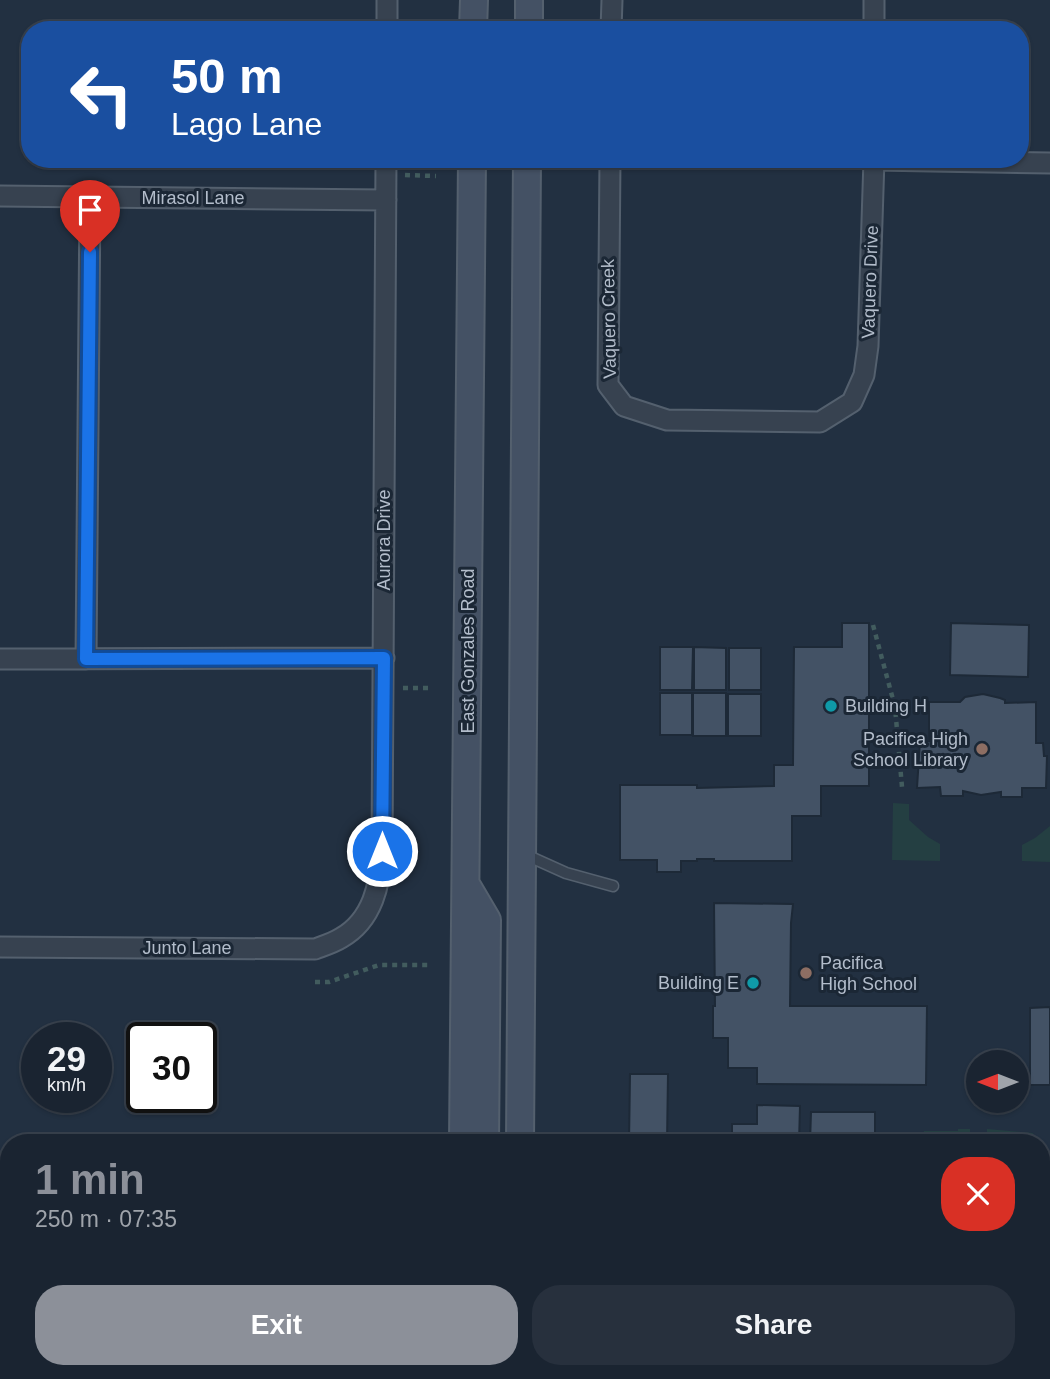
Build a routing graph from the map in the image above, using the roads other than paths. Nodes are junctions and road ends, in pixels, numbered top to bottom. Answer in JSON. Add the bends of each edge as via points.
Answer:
{"nodes":[{"id":1,"x":387,"y":0,"type":"edge"},
{"id":2,"x":474,"y":0,"type":"edge"},
{"id":3,"x":529,"y":0,"type":"edge"},
{"id":4,"x":612,"y":0,"type":"edge"},
{"id":5,"x":874,"y":0,"type":"edge"},
{"id":6,"x":387,"y":21,"type":"edge"},
{"id":7,"x":473,"y":21,"type":"edge"},
{"id":8,"x":529,"y":21,"type":"edge"},
{"id":9,"x":611,"y":21,"type":"edge"},
{"id":10,"x":874,"y":21,"type":"edge"},
{"id":11,"x":1029,"y":163,"type":"edge"},
{"id":12,"x":1050,"y":163,"type":"edge"},
{"id":13,"x":386,"y":168,"type":"edge"},
{"id":14,"x":472,"y":168,"type":"edge"},
{"id":15,"x":527,"y":168,"type":"edge"},
{"id":16,"x":610,"y":168,"type":"edge"},
{"id":17,"x":874,"y":168,"type":"edge"},
{"id":18,"x":0,"y":196,"type":"edge"},
{"id":19,"x":90,"y":198,"type":"junction"},
{"id":20,"x":386,"y":200,"type":"junction"},
{"id":21,"x":852,"y":402,"type":"joint"},
{"id":22,"x":384,"y":658,"type":"junction"},
{"id":23,"x":0,"y":659,"type":"edge"},
{"id":24,"x":86,"y":659,"type":"junction"},
{"id":25,"x":522,"y":853,"type":"junction"},
{"id":26,"x":466,"y":884,"type":"junction"},
{"id":27,"x":613,"y":886,"type":"dead end"},
{"id":28,"x":364,"y":918,"type":"joint"},
{"id":29,"x":0,"y":947,"type":"edge"},
{"id":30,"x":463,"y":1134,"type":"edge"},
{"id":31,"x":485,"y":1134,"type":"edge"},
{"id":32,"x":520,"y":1134,"type":"edge"}],
"edges":[{"from":1,"to":6,"type":"street"},
{"from":2,"to":7,"type":"main road"},
{"from":3,"to":8,"type":"main road"},
{"from":4,"to":9,"type":"street"},
{"from":5,"to":10,"type":"street"},
{"from":11,"to":12,"type":"street"},
{"from":13,"to":20,"type":"street","name":"Aurora Drive"},
{"from":14,"to":26,"type":"main road","name":"East Gonzales Road"},
{"from":15,"to":25,"type":"main road"},
{"from":16,"to":21,"type":"street","name":"Vaquero Creek","via":[[608,385],[624,406],[667,419],[820,422]]},
{"from":17,"to":21,"type":"street","name":"Vaquero Drive","via":[[868,346],[864,375]]},
{"from":18,"to":19,"type":"street","name":"Mirasol Lane"},
{"from":19,"to":20,"type":"street","name":"Mirasol Lane"},
{"from":19,"to":24,"type":"street"},
{"from":20,"to":22,"type":"street","name":"Aurora Drive"},
{"from":22,"to":24,"type":"street"},
{"from":22,"to":28,"type":"street","name":"Aurora Drive","via":[[382,862],[380,883]]},
{"from":23,"to":24,"type":"street"},
{"from":25,"to":27,"type":"lane","via":[[566,873]]},
{"from":25,"to":32,"type":"main road"},
{"from":26,"to":30,"type":"main road","name":"East Gonzales Road"},
{"from":26,"to":31,"type":"main road","via":[[487,920]]},
{"from":28,"to":29,"type":"street","name":"Junto Lane","via":[[342,938],[315,949]]}]}
